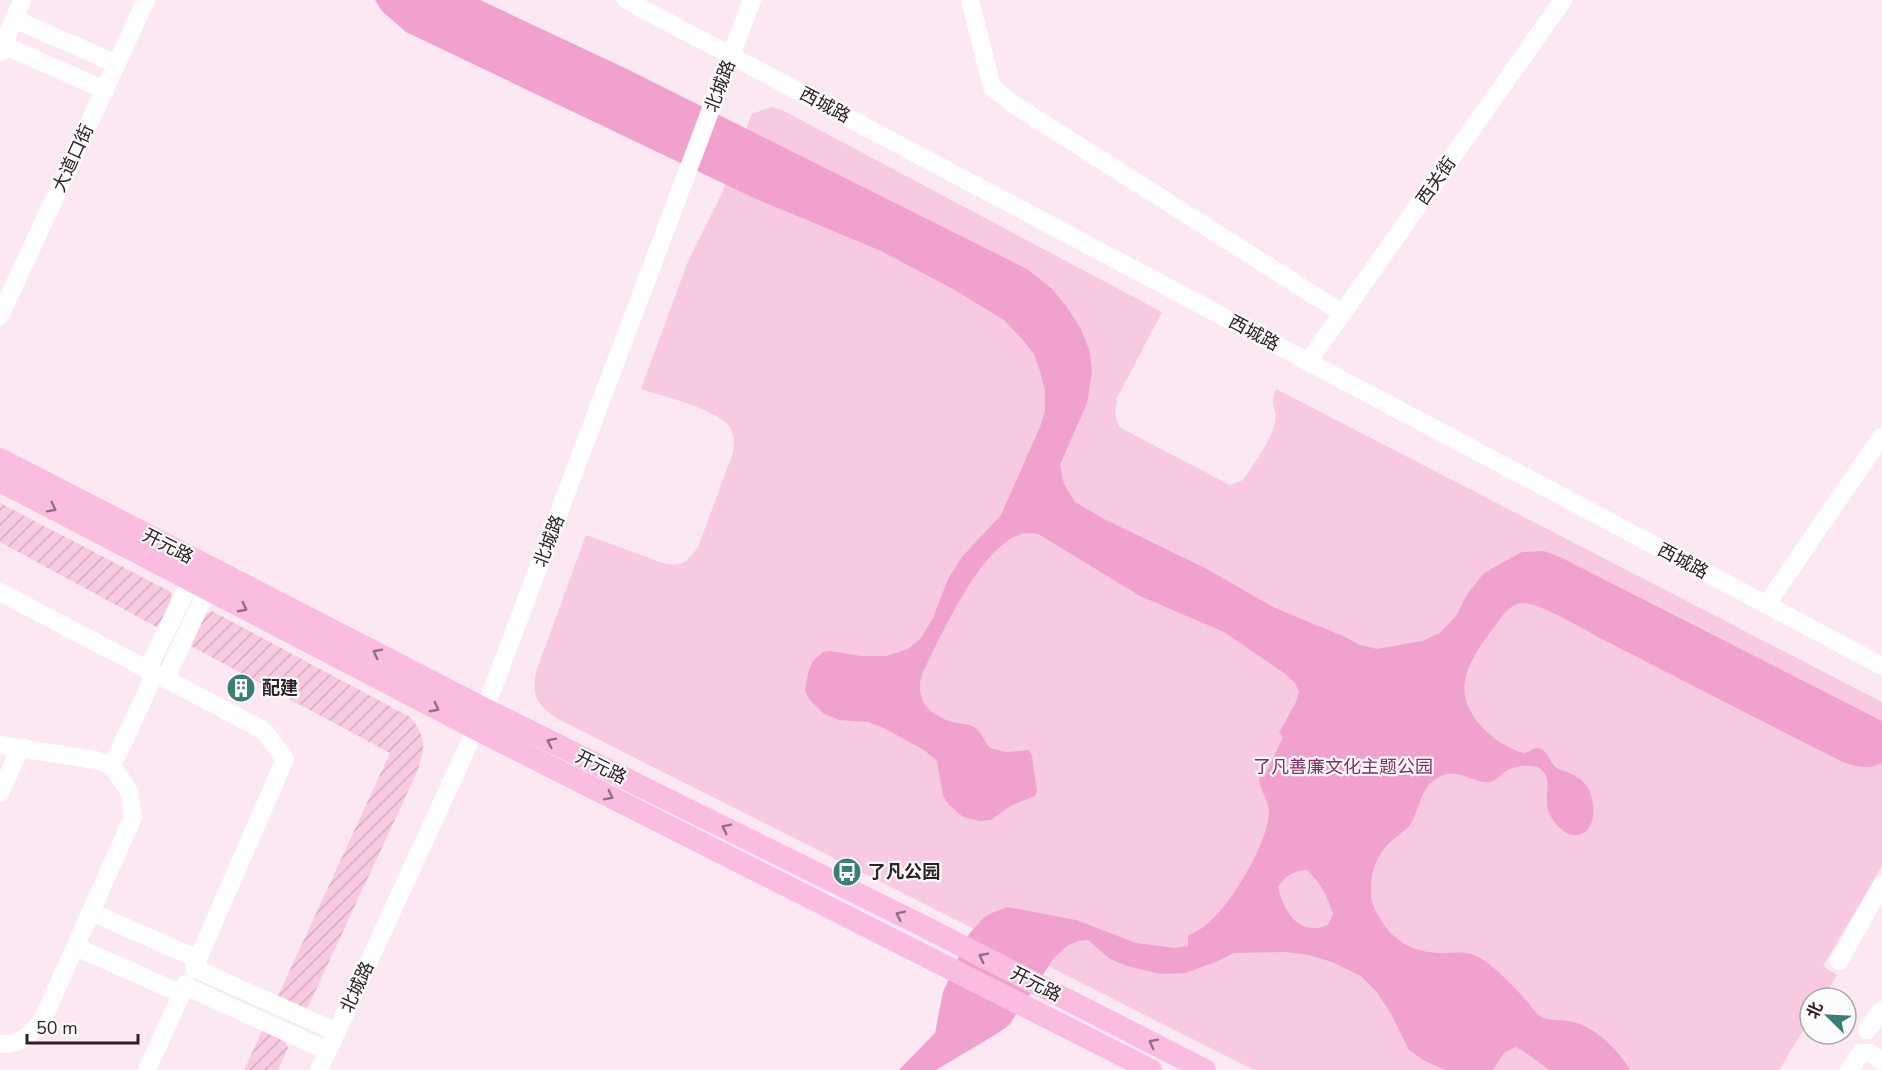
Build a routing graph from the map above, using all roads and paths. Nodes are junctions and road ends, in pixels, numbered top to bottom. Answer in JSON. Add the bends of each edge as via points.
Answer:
{"nodes":[{"id":1,"x":22,"y":0,"type":"edge"},
{"id":2,"x":146,"y":0,"type":"edge"},
{"id":3,"x":626,"y":0,"type":"edge"},
{"id":4,"x":752,"y":0,"type":"edge"},
{"id":5,"x":969,"y":0,"type":"edge"},
{"id":6,"x":1563,"y":0,"type":"edge"},
{"id":7,"x":5,"y":35,"type":"edge"},
{"id":8,"x":732,"y":55,"type":"junction"},
{"id":9,"x":117,"y":64,"type":"junction"},
{"id":10,"x":105,"y":90,"type":"junction"},
{"id":11,"x":1342,"y":313,"type":"junction"},
{"id":12,"x":0,"y":316,"type":"edge"},
{"id":13,"x":1308,"y":362,"type":"junction"},
{"id":14,"x":1882,"y":436,"type":"edge"},
{"id":15,"x":0,"y":459,"type":"edge"},
{"id":16,"x":0,"y":481,"type":"edge"},
{"id":17,"x":200,"y":585,"type":"junction"},
{"id":18,"x":0,"y":592,"type":"edge"},
{"id":19,"x":1766,"y":605,"type":"junction"},
{"id":20,"x":1882,"y":666,"type":"edge"},
{"id":21,"x":156,"y":674,"type":"junction"},
{"id":22,"x":480,"y":719,"type":"junction"},
{"id":23,"x":0,"y":745,"type":"edge"},
{"id":24,"x":20,"y":749,"type":"junction"},
{"id":25,"x":112,"y":766,"type":"junction"},
{"id":26,"x":0,"y":793,"type":"edge"},
{"id":27,"x":1882,"y":885,"type":"edge"},
{"id":28,"x":91,"y":912,"type":"junction"},
{"id":29,"x":76,"y":947,"type":"junction"},
{"id":30,"x":1839,"y":961,"type":"dead end"},
{"id":31,"x":196,"y":964,"type":"junction"},
{"id":32,"x":184,"y":990,"type":"junction"},
{"id":33,"x":1882,"y":1010,"type":"edge"},
{"id":34,"x":1868,"y":1030,"type":"dead end"},
{"id":35,"x":337,"y":1032,"type":"junction"},
{"id":36,"x":0,"y":1044,"type":"edge"},
{"id":37,"x":328,"y":1051,"type":"junction"},
{"id":38,"x":1882,"y":1061,"type":"edge"},
{"id":39,"x":147,"y":1070,"type":"edge"},
{"id":40,"x":319,"y":1070,"type":"edge"},
{"id":41,"x":1151,"y":1070,"type":"edge"},
{"id":42,"x":1204,"y":1070,"type":"edge"},
{"id":43,"x":1849,"y":1070,"type":"edge"}],
"edges":[{"from":1,"to":7,"type":"street"},
{"from":2,"to":9,"type":"street","name":"大道口街"},
{"from":3,"to":8,"type":"street","name":"西城路"},
{"from":4,"to":8,"type":"street","name":"北城路"},
{"from":5,"to":11,"type":"street","via":[[992,87]]},
{"from":6,"to":11,"type":"street","name":"西关街"},
{"from":7,"to":9,"type":"street"},
{"from":7,"to":10,"type":"street"},
{"from":8,"to":13,"type":"street","name":"西城路"},
{"from":8,"to":22,"type":"street","name":"北城路"},
{"from":9,"to":10,"type":"street","name":"大道口街"},
{"from":10,"to":12,"type":"street","name":"大道口街"},
{"from":11,"to":13,"type":"street","name":"西关街"},
{"from":13,"to":19,"type":"street","name":"西城路"},
{"from":14,"to":19,"type":"street"},
{"from":22,"to":15,"type":"main road","name":"开元路","one_way":true},
{"from":16,"to":17,"type":"main road","name":"开元路","one_way":true},
{"from":17,"to":21,"type":"street"},
{"from":17,"to":22,"type":"main road","name":"开元路","one_way":true},
{"from":18,"to":21,"type":"street"},
{"from":19,"to":20,"type":"street","name":"西城路"},
{"from":21,"to":25,"type":"street"},
{"from":21,"to":31,"type":"street","via":[[263,730],[285,759]]},
{"from":22,"to":35,"type":"street","name":"北城路"},
{"from":22,"to":41,"type":"main road","name":"开元路","one_way":true,"via":[[941,964]]},
{"from":42,"to":22,"type":"main road","name":"开元路","one_way":true,"via":[[952,941]]},
{"from":23,"to":24,"type":"street"},
{"from":24,"to":25,"type":"street"},
{"from":24,"to":26,"type":"street"},
{"from":25,"to":28,"type":"street","via":[[129,790],[133,817]]},
{"from":27,"to":30,"type":"street"},
{"from":28,"to":29,"type":"street"},
{"from":28,"to":31,"type":"street"},
{"from":29,"to":32,"type":"street"},
{"from":29,"to":36,"type":"street","via":[[44,1019],[29,1036]]},
{"from":31,"to":32,"type":"street"},
{"from":31,"to":35,"type":"street"},
{"from":32,"to":37,"type":"street"},
{"from":32,"to":39,"type":"street"},
{"from":33,"to":34,"type":"street"},
{"from":35,"to":37,"type":"street","name":"北城路"},
{"from":37,"to":40,"type":"street","name":"北城路"},
{"from":38,"to":43,"type":"street","via":[[1870,1053],[1861,1053]]}]}
